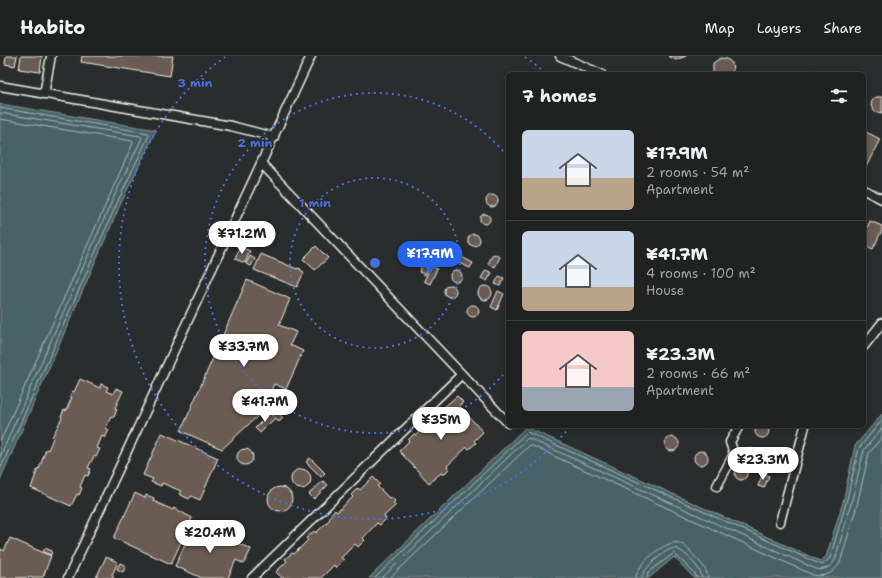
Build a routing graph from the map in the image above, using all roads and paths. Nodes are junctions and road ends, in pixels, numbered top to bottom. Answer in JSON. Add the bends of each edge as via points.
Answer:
{"nodes":[{"id":1,"x":51,"y":56,"type":"edge"},
{"id":2,"x":311,"y":56,"type":"edge"},
{"id":3,"x":560,"y":56,"type":"edge"},
{"id":4,"x":596,"y":72,"type":"edge"},
{"id":5,"x":0,"y":86,"type":"edge"},
{"id":6,"x":44,"y":94,"type":"junction"},
{"id":7,"x":274,"y":137,"type":"junction"},
{"id":8,"x":261,"y":163,"type":"junction"},
{"id":9,"x":866,"y":191,"type":"edge"},
{"id":10,"x":882,"y":199,"type":"edge"},
{"id":11,"x":882,"y":323,"type":"edge"},
{"id":12,"x":866,"y":343,"type":"edge"},
{"id":13,"x":461,"y":375,"type":"junction"},
{"id":14,"x":506,"y":421,"type":"edge"},
{"id":15,"x":737,"y":428,"type":"edge"},
{"id":16,"x":804,"y":428,"type":"edge"},
{"id":17,"x":717,"y":486,"type":"dead end"},
{"id":18,"x":780,"y":522,"type":"dead end"},
{"id":19,"x":68,"y":578,"type":"edge"},
{"id":20,"x":252,"y":578,"type":"edge"}],
"edges":[{"from":1,"to":6,"type":"street"},
{"from":2,"to":7,"type":"street"},
{"from":3,"to":4,"type":"street"},
{"from":5,"to":6,"type":"street"},
{"from":6,"to":7,"type":"street","via":[[230,126]]},
{"from":7,"to":8,"type":"street"},
{"from":8,"to":13,"type":"street"},
{"from":8,"to":19,"type":"street"},
{"from":9,"to":10,"type":"street"},
{"from":11,"to":12,"type":"street"},
{"from":13,"to":14,"type":"street"},
{"from":13,"to":20,"type":"street"},
{"from":15,"to":17,"type":"street","via":[[730,442],[734,454]]},
{"from":16,"to":18,"type":"street"}]}
